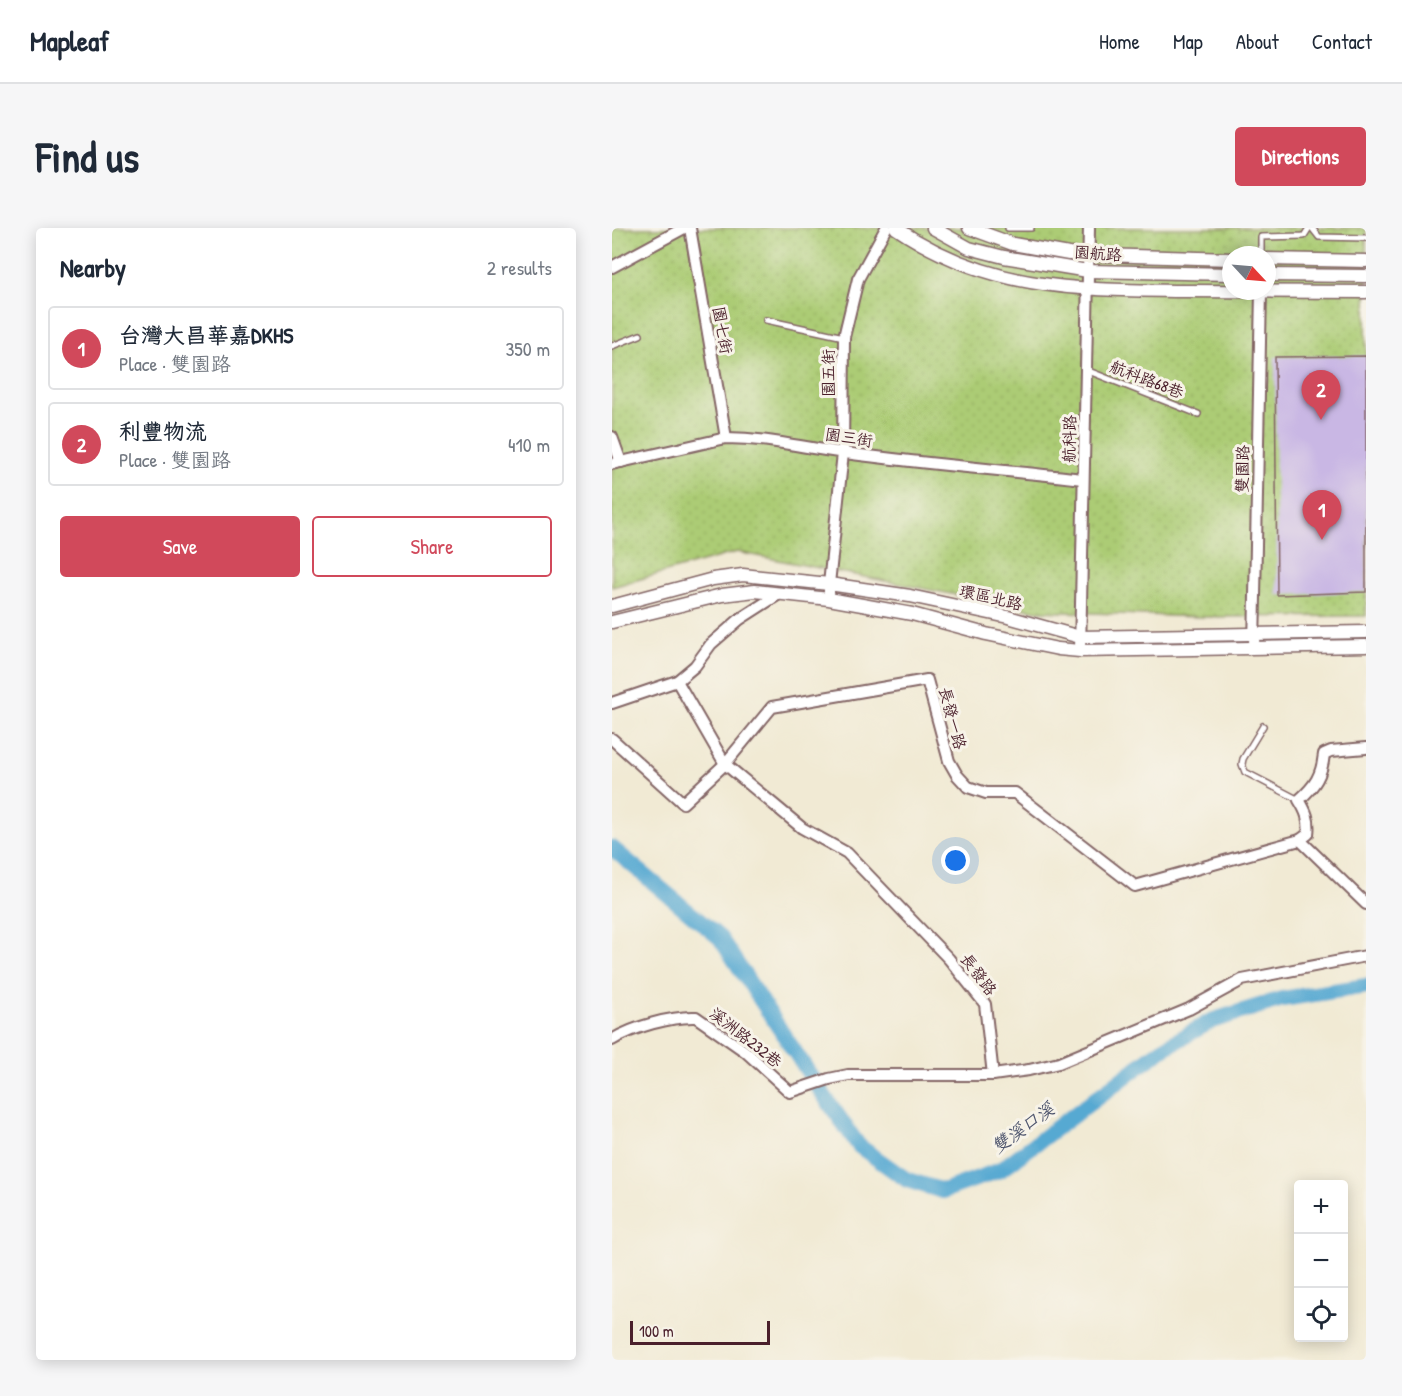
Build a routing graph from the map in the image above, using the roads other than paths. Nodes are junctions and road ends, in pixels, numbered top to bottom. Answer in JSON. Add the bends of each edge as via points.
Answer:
{"nodes":[{"id":1,"x":684,"y":228,"type":"edge"},
{"id":2,"x":690,"y":228,"type":"edge"},
{"id":3,"x":886,"y":228,"type":"edge"},
{"id":4,"x":896,"y":228,"type":"edge"},
{"id":5,"x":933,"y":228,"type":"edge"},
{"id":6,"x":969,"y":228,"type":"edge"},
{"id":7,"x":1008,"y":228,"type":"edge"},
{"id":8,"x":1030,"y":228,"type":"edge"},
{"id":9,"x":1089,"y":228,"type":"edge"},
{"id":10,"x":1311,"y":228,"type":"edge"},
{"id":11,"x":1366,"y":238,"type":"edge"},
{"id":12,"x":1262,"y":246,"type":"edge"},
{"id":13,"x":1088,"y":255,"type":"junction"},
{"id":14,"x":1222,"y":259,"type":"edge"},
{"id":15,"x":1276,"y":260,"type":"edge"},
{"id":16,"x":1366,"y":261,"type":"edge"},
{"id":17,"x":612,"y":267,"type":"edge"},
{"id":18,"x":1088,"y":271,"type":"junction"},
{"id":19,"x":1222,"y":274,"type":"edge"},
{"id":20,"x":1276,"y":275,"type":"edge"},
{"id":21,"x":1366,"y":276,"type":"edge"},
{"id":22,"x":1087,"y":288,"type":"junction"},
{"id":23,"x":1222,"y":291,"type":"edge"},
{"id":24,"x":1276,"y":291,"type":"edge"},
{"id":25,"x":1366,"y":292,"type":"edge"},
{"id":26,"x":1261,"y":300,"type":"edge"},
{"id":27,"x":766,"y":320,"type":"dead end"},
{"id":28,"x":640,"y":335,"type":"dead end"},
{"id":29,"x":844,"y":337,"type":"junction"},
{"id":30,"x":612,"y":345,"type":"edge"},
{"id":31,"x":1086,"y":370,"type":"junction"},
{"id":32,"x":1198,"y":414,"type":"dead end"},
{"id":33,"x":612,"y":437,"type":"edge"},
{"id":34,"x":726,"y":438,"type":"junction"},
{"id":35,"x":843,"y":453,"type":"junction"},
{"id":36,"x":616,"y":463,"type":"edge"},
{"id":37,"x":1083,"y":478,"type":"junction"},
{"id":38,"x":829,"y":584,"type":"junction"},
{"id":39,"x":779,"y":594,"type":"junction"},
{"id":40,"x":829,"y":599,"type":"junction"},
{"id":41,"x":612,"y":606,"type":"edge"},
{"id":42,"x":612,"y":622,"type":"edge"},
{"id":43,"x":1366,"y":632,"type":"edge"},
{"id":44,"x":1254,"y":633,"type":"junction"},
{"id":45,"x":1080,"y":637,"type":"junction"},
{"id":46,"x":1366,"y":646,"type":"edge"},
{"id":47,"x":1254,"y":647,"type":"junction"},
{"id":48,"x":1080,"y":651,"type":"junction"},
{"id":49,"x":677,"y":681,"type":"junction"},
{"id":50,"x":612,"y":703,"type":"edge"},
{"id":51,"x":1263,"y":726,"type":"dead end"},
{"id":52,"x":612,"y":739,"type":"edge"},
{"id":53,"x":1366,"y":748,"type":"edge"},
{"id":54,"x":726,"y":764,"type":"junction"},
{"id":55,"x":1299,"y":800,"type":"junction"},
{"id":56,"x":1300,"y":840,"type":"junction"},
{"id":57,"x":1366,"y":904,"type":"edge"},
{"id":58,"x":1366,"y":956,"type":"edge"},
{"id":59,"x":612,"y":1040,"type":"edge"},
{"id":60,"x":993,"y":1075,"type":"junction"}],
"edges":[{"from":1,"to":17,"type":"street"},
{"from":2,"to":34,"type":"street","name":"園七街"},
{"from":3,"to":29,"type":"street","name":"園五街","via":[[858,279]]},
{"from":4,"to":22,"type":"street","via":[[940,254],[1002,277],[1055,287]]},
{"from":5,"to":18,"type":"street","name":"園航路","via":[[969,248]]},
{"from":6,"to":13,"type":"street","via":[[1013,244]]},
{"from":7,"to":8,"type":"lane"},
{"from":9,"to":13,"type":"street","name":"航科路"},
{"from":10,"to":11,"type":"lane","via":[[1319,237]]},
{"from":10,"to":12,"type":"lane","via":[[1304,236],[1262,237]]},
{"from":13,"to":14,"type":"street"},
{"from":13,"to":18,"type":"street","name":"航科路"},
{"from":15,"to":16,"type":"street"},
{"from":18,"to":19,"type":"street","name":"園航路"},
{"from":18,"to":22,"type":"street","name":"航科路"},
{"from":20,"to":21,"type":"street"},
{"from":22,"to":23,"type":"street"},
{"from":22,"to":31,"type":"street","name":"航科路"},
{"from":24,"to":25,"type":"street"},
{"from":26,"to":44,"type":"street","name":"雙園路"},
{"from":27,"to":29,"type":"lane"},
{"from":28,"to":30,"type":"lane"},
{"from":29,"to":35,"type":"street","name":"園五街"},
{"from":31,"to":32,"type":"lane","name":"航科路68巷"},
{"from":31,"to":37,"type":"street","name":"航科路"},
{"from":33,"to":36,"type":"street"},
{"from":34,"to":35,"type":"street","name":"園三街","via":[[774,440]]},
{"from":34,"to":36,"type":"street","name":"園三街"},
{"from":35,"to":37,"type":"street","name":"園三街"},
{"from":35,"to":38,"type":"street","name":"園五街"},
{"from":37,"to":45,"type":"street","name":"航科路"},
{"from":38,"to":40,"type":"street","name":"園五街"},
{"from":38,"to":41,"type":"street","name":"環區北路","via":[[743,574]]},
{"from":38,"to":45,"type":"street","name":"環區北路","via":[[1008,617]]},
{"from":39,"to":40,"type":"street"},
{"from":39,"to":42,"type":"street","via":[[755,591],[722,595]]},
{"from":39,"to":49,"type":"street","via":[[740,619]]},
{"from":40,"to":48,"type":"street"},
{"from":43,"to":44,"type":"street","name":"環區北路"},
{"from":44,"to":45,"type":"street","name":"環區北路"},
{"from":44,"to":47,"type":"street","name":"雙園路"},
{"from":45,"to":48,"type":"street","name":"航科路"},
{"from":46,"to":47,"type":"street"},
{"from":47,"to":48,"type":"street"},
{"from":49,"to":50,"type":"street"},
{"from":49,"to":54,"type":"street","name":"長發路"},
{"from":51,"to":55,"type":"lane","via":[[1243,759],[1245,772]]},
{"from":52,"to":54,"type":"street","name":"長發一路","via":[[683,803]]},
{"from":53,"to":55,"type":"street","via":[[1324,754],[1318,780]]},
{"from":54,"to":56,"type":"street","name":"長發一路","via":[[772,707],[927,680],[949,761],[968,787],[986,793],[1015,793],[1135,886]]},
{"from":54,"to":60,"type":"street","name":"長發路","via":[[802,828],[847,853],[949,959],[985,1004]]},
{"from":55,"to":56,"type":"street","via":[[1309,827],[1308,834]]},
{"from":56,"to":57,"type":"street"},
{"from":58,"to":60,"type":"street","via":[[1242,980],[1189,1009],[1059,1063]]},
{"from":59,"to":60,"type":"street","name":"溪洲路232巷","via":[[671,1020],[696,1017],[746,1052],[790,1092],[848,1075]]}]}
